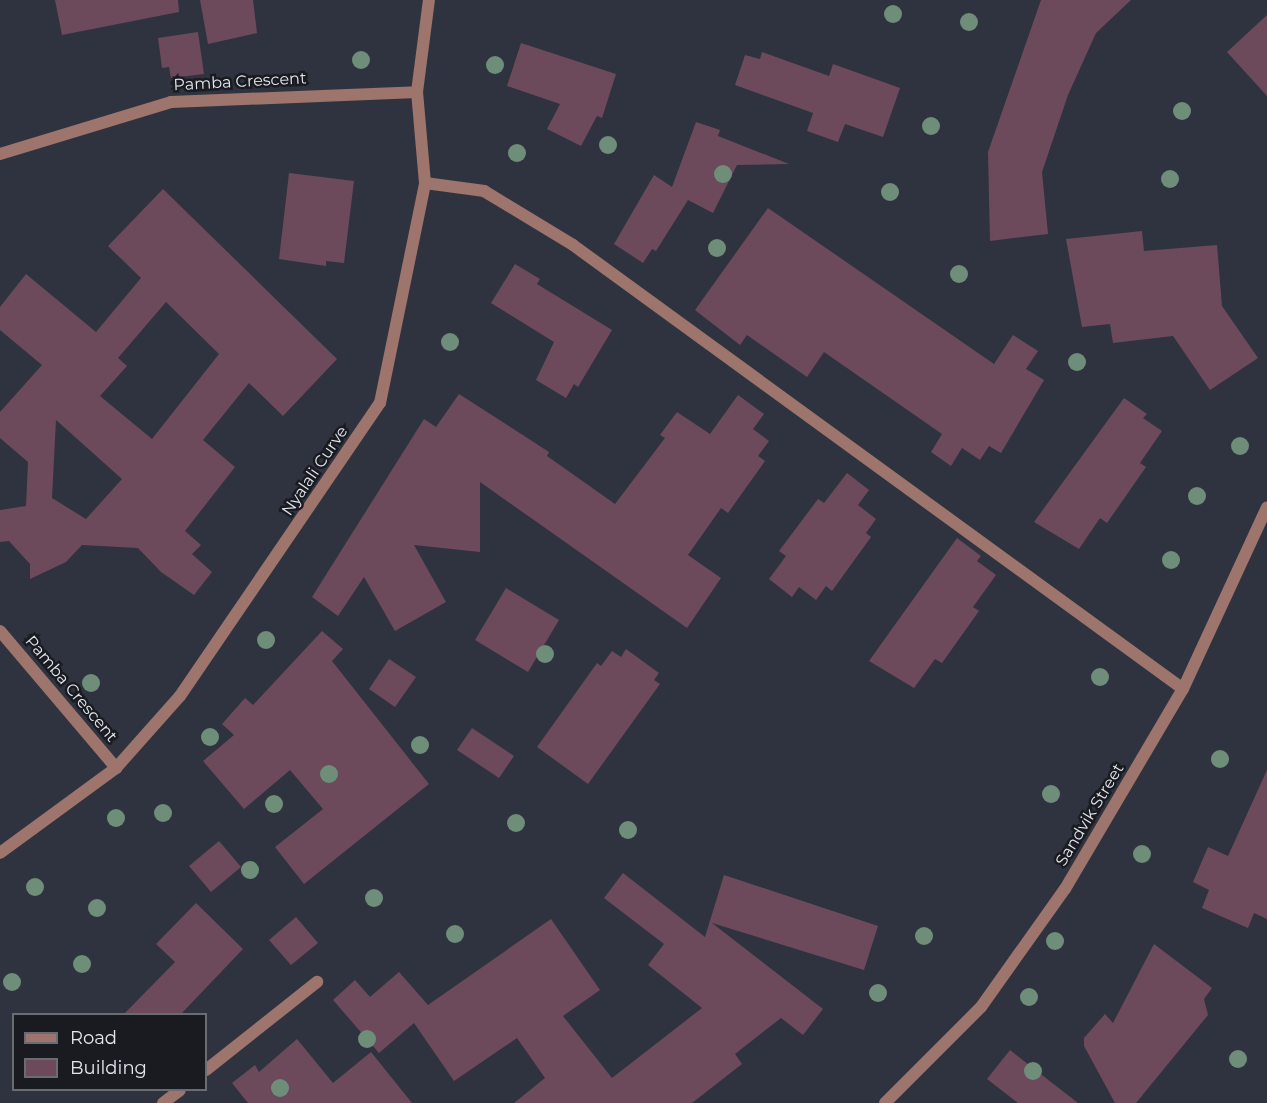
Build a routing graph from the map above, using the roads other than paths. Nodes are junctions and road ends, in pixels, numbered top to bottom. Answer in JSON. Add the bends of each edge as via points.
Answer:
{"nodes":[{"id":1,"x":429,"y":0,"type":"edge"},
{"id":2,"x":417,"y":92,"type":"junction"},
{"id":3,"x":0,"y":154,"type":"edge"},
{"id":4,"x":425,"y":183,"type":"junction"},
{"id":5,"x":1267,"y":507,"type":"edge"},
{"id":6,"x":0,"y":632,"type":"edge"},
{"id":7,"x":1183,"y":689,"type":"junction"},
{"id":8,"x":116,"y":768,"type":"junction"},
{"id":9,"x":0,"y":853,"type":"edge"},
{"id":10,"x":317,"y":982,"type":"dead end"},
{"id":11,"x":207,"y":1069,"type":"edge"},
{"id":12,"x":178,"y":1091,"type":"edge"},
{"id":13,"x":163,"y":1103,"type":"edge"},
{"id":14,"x":885,"y":1103,"type":"edge"}],
"edges":[{"from":1,"to":2,"type":"street","name":"Nyalali Curve"},
{"from":2,"to":3,"type":"street","name":"Pamba Crescent","via":[[171,102]]},
{"from":2,"to":4,"type":"street","name":"Nyalali Curve"},
{"from":4,"to":7,"type":"street","via":[[484,191],[573,245]]},
{"from":4,"to":8,"type":"street","name":"Nyalali Curve","via":[[380,403],[180,696]]},
{"from":5,"to":7,"type":"street","name":"Sandvik Street"},
{"from":6,"to":8,"type":"street","name":"Pamba Crescent"},
{"from":7,"to":14,"type":"street","name":"Sandvik Street","via":[[1065,889],[981,1007]]},
{"from":8,"to":9,"type":"street","name":"Nyalali Curve"},
{"from":10,"to":11,"type":"street"},
{"from":12,"to":13,"type":"street"}]}
